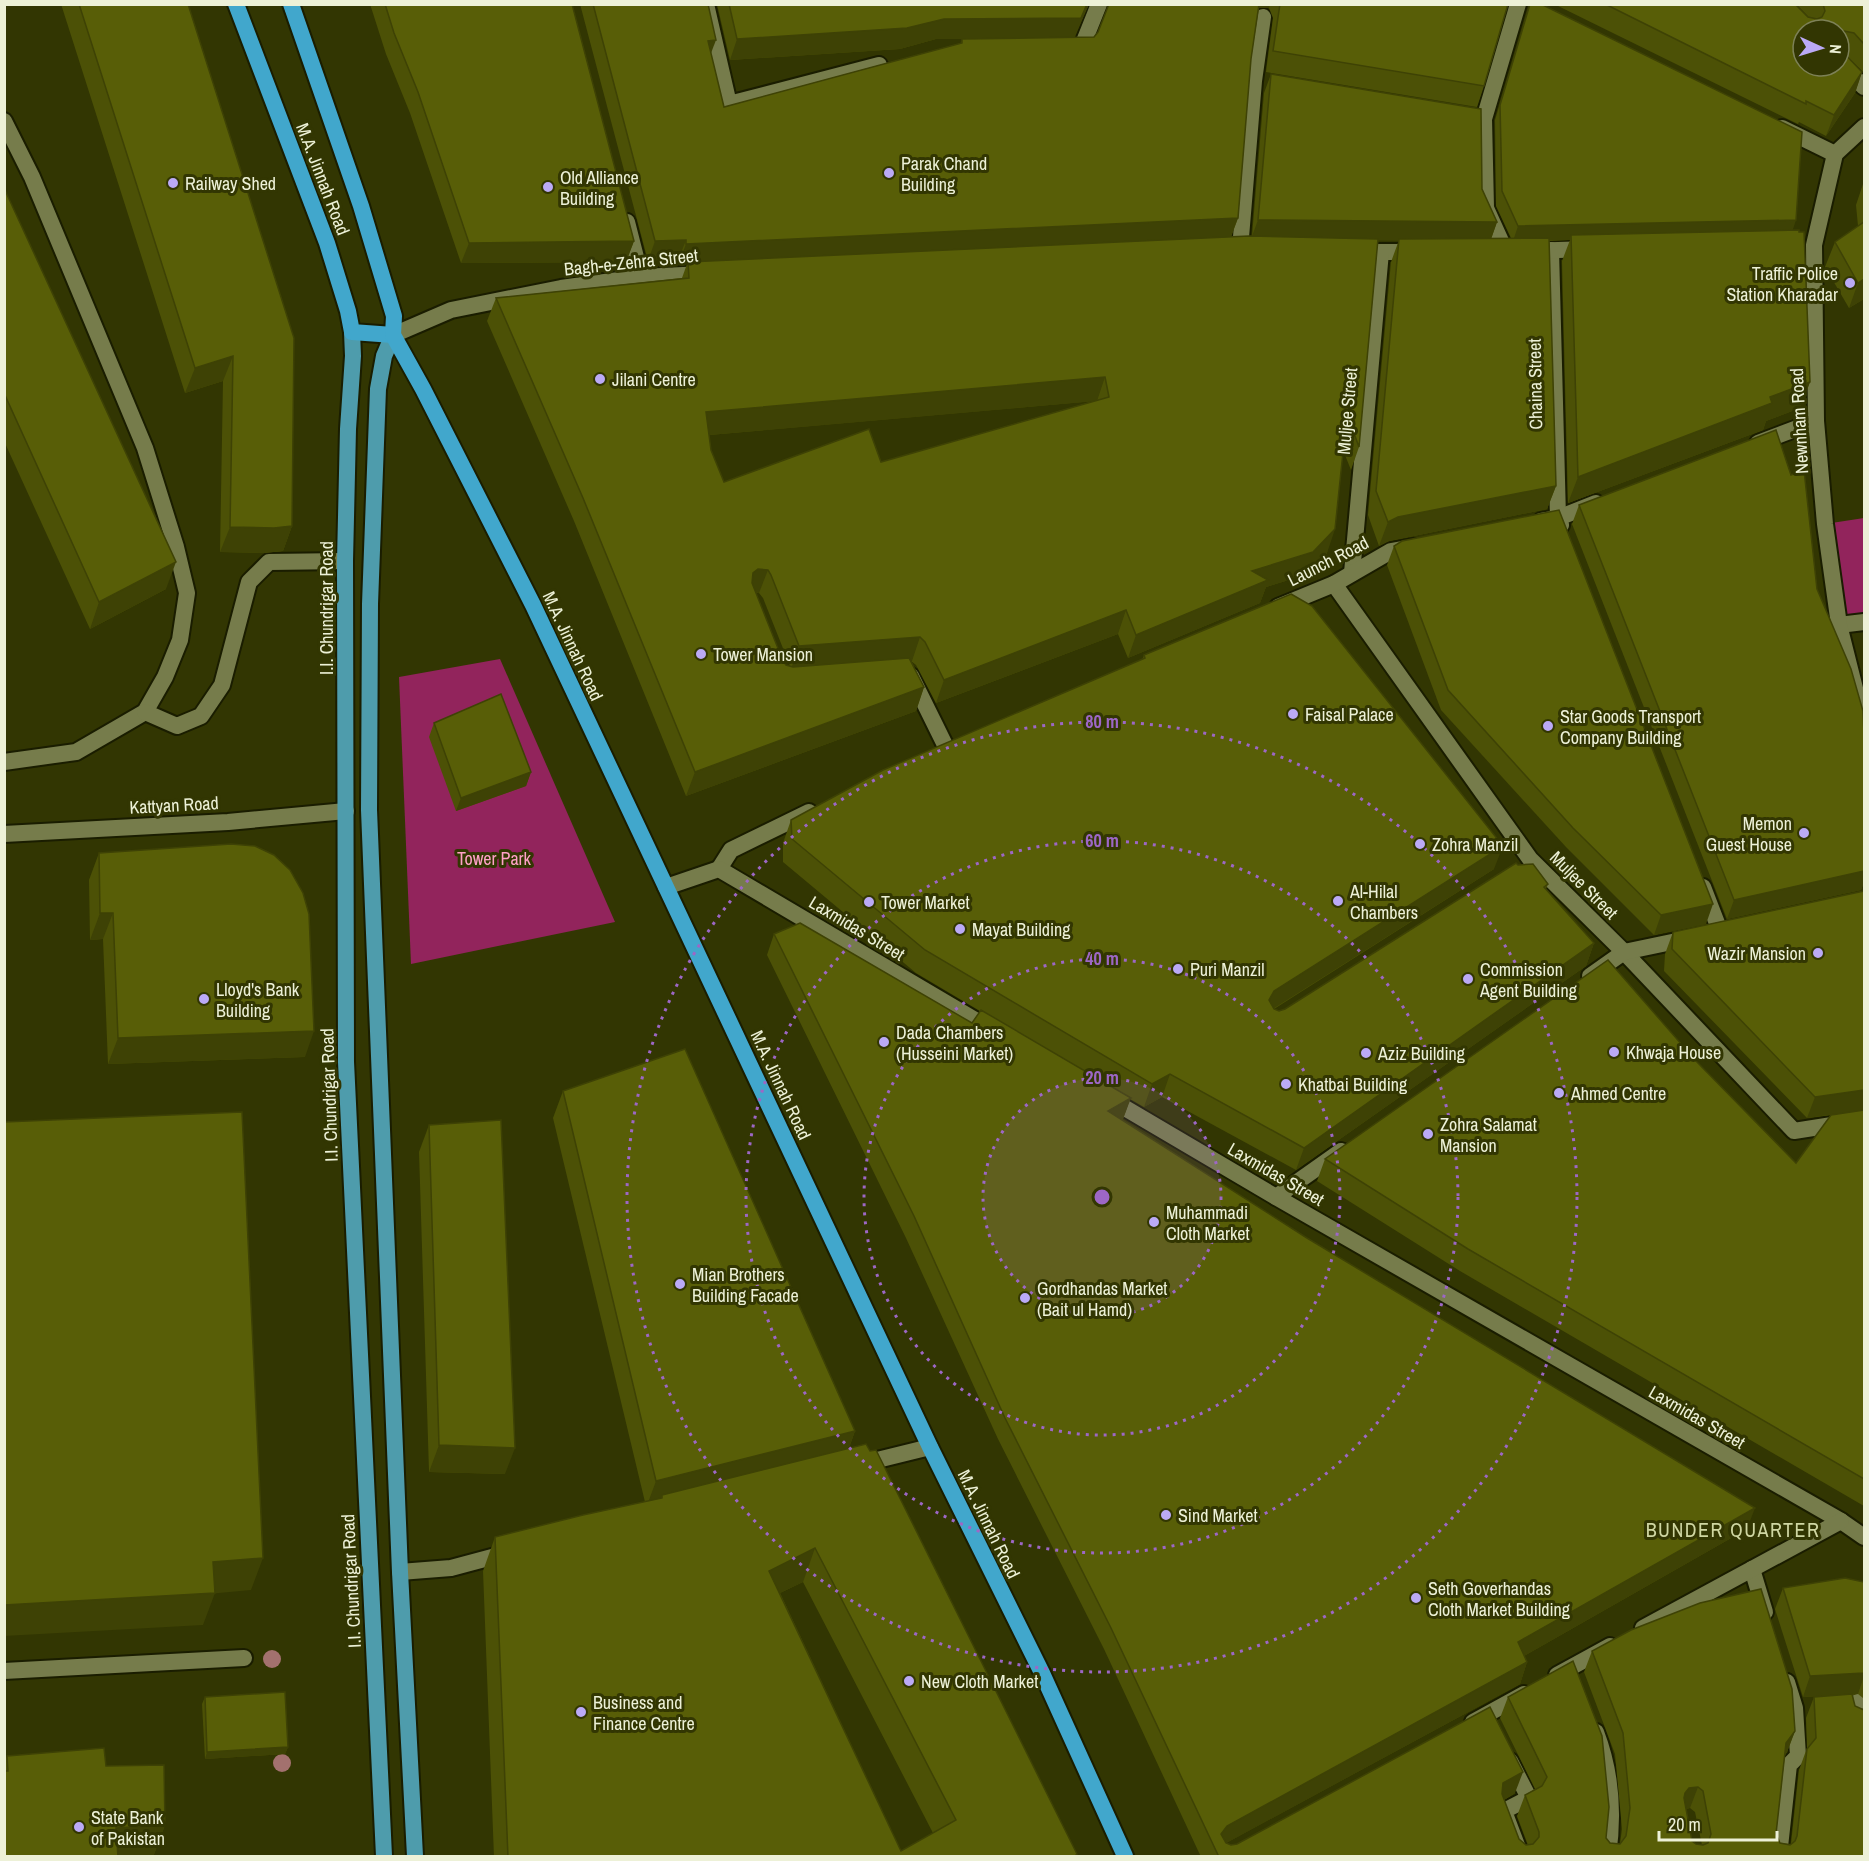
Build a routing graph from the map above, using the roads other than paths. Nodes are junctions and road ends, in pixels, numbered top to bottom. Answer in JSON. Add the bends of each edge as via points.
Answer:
{"nodes":[{"id":1,"x":236,"y":4,"type":"edge"},
{"id":2,"x":291,"y":4,"type":"edge"},
{"id":3,"x":706,"y":4,"type":"edge"},
{"id":4,"x":1099,"y":4,"type":"edge"},
{"id":5,"x":1526,"y":6,"type":"edge"},
{"id":6,"x":1263,"y":17,"type":"dead end"},
{"id":7,"x":1059,"y":49,"type":"edge"},
{"id":8,"x":890,"y":62,"type":"edge"},
{"id":9,"x":1851,"y":74,"type":"edge"},
{"id":10,"x":1864,"y":87,"type":"edge"},
{"id":11,"x":4,"y":121,"type":"edge"},
{"id":12,"x":1772,"y":123,"type":"edge"},
{"id":13,"x":1864,"y":127,"type":"edge"},
{"id":14,"x":1835,"y":154,"type":"junction"},
{"id":15,"x":623,"y":209,"type":"edge"},
{"id":16,"x":1240,"y":249,"type":"edge"},
{"id":17,"x":1611,"y":249,"type":"edge"},
{"id":18,"x":1551,"y":250,"type":"junction"},
{"id":19,"x":1346,"y":252,"type":"edge"},
{"id":20,"x":1381,"y":252,"type":"junction"},
{"id":21,"x":1426,"y":252,"type":"edge"},
{"id":22,"x":1483,"y":252,"type":"edge"},
{"id":23,"x":1506,"y":252,"type":"junction"},
{"id":24,"x":725,"y":273,"type":"edge"},
{"id":25,"x":641,"y":277,"type":"junction"},
{"id":26,"x":352,"y":332,"type":"junction"},
{"id":27,"x":393,"y":334,"type":"junction"},
{"id":28,"x":1816,"y":421,"type":"junction"},
{"id":29,"x":1737,"y":450,"type":"edge"},
{"id":30,"x":1614,"y":497,"type":"edge"},
{"id":31,"x":1558,"y":518,"type":"junction"},
{"id":32,"x":1525,"y":524,"type":"edge"},
{"id":33,"x":1566,"y":539,"type":"edge"},
{"id":34,"x":1425,"y":544,"type":"edge"},
{"id":35,"x":345,"y":561,"type":"junction"},
{"id":36,"x":1352,"y":573,"type":"junction"},
{"id":37,"x":1334,"y":584,"type":"junction"},
{"id":38,"x":1259,"y":615,"type":"edge"},
{"id":39,"x":1864,"y":622,"type":"edge"},
{"id":40,"x":1839,"y":625,"type":"junction"},
{"id":41,"x":896,"y":671,"type":"edge"},
{"id":42,"x":145,"y":712,"type":"junction"},
{"id":43,"x":1864,"y":724,"type":"edge"},
{"id":44,"x":945,"y":745,"type":"edge"},
{"id":45,"x":4,"y":762,"type":"edge"},
{"id":46,"x":828,"y":803,"type":"edge"},
{"id":47,"x":345,"y":811,"type":"junction"},
{"id":48,"x":4,"y":834,"type":"edge"},
{"id":49,"x":719,"y":869,"type":"junction"},
{"id":50,"x":1699,"y":877,"type":"edge"},
{"id":51,"x":666,"y":887,"type":"junction"},
{"id":52,"x":1624,"y":952,"type":"junction"},
{"id":53,"x":1576,"y":986,"type":"edge"},
{"id":54,"x":1008,"y":1039,"type":"edge"},
{"id":55,"x":1091,"y":1088,"type":"edge"},
{"id":56,"x":1864,"y":1120,"type":"edge"},
{"id":57,"x":1353,"y":1143,"type":"edge"},
{"id":58,"x":1276,"y":1197,"type":"junction"},
{"id":59,"x":930,"y":1447,"type":"junction"},
{"id":60,"x":850,"y":1467,"type":"edge"},
{"id":61,"x":1841,"y":1521,"type":"junction"},
{"id":62,"x":1864,"y":1537,"type":"edge"},
{"id":63,"x":519,"y":1550,"type":"edge"},
{"id":64,"x":1752,"y":1569,"type":"junction"},
{"id":65,"x":400,"y":1572,"type":"junction"},
{"id":66,"x":1768,"y":1623,"type":"edge"},
{"id":67,"x":244,"y":1658,"type":"dead end"},
{"id":68,"x":1782,"y":1666,"type":"edge"},
{"id":69,"x":4,"y":1671,"type":"edge"},
{"id":70,"x":1592,"y":1722,"type":"edge"},
{"id":71,"x":1455,"y":1732,"type":"edge"},
{"id":72,"x":1503,"y":1746,"type":"edge"},
{"id":73,"x":384,"y":1857,"type":"edge"},
{"id":74,"x":415,"y":1857,"type":"edge"},
{"id":75,"x":1125,"y":1857,"type":"edge"},
{"id":76,"x":1521,"y":1857,"type":"edge"},
{"id":77,"x":1608,"y":1857,"type":"edge"},
{"id":78,"x":1779,"y":1857,"type":"edge"}],
"edges":[{"from":1,"to":26,"type":"highway","name":"M.A. Jinnah Road","via":[[327,243]]},
{"from":2,"to":27,"type":"highway","name":"M.A. Jinnah Road","via":[[361,206],[394,316]]},
{"from":3,"to":8,"type":"street","via":[[729,104]]},
{"from":4,"to":7,"type":"street","via":[[1081,49]]},
{"from":5,"to":23,"type":"street","via":[[1478,118],[1486,208]]},
{"from":6,"to":16,"type":"street","via":[[1260,82]]},
{"from":9,"to":10,"type":"street"},
{"from":11,"to":42,"type":"street","via":[[32,177],[145,448],[187,593],[180,640]]},
{"from":12,"to":14,"type":"street"},
{"from":13,"to":14,"type":"street"},
{"from":14,"to":28,"type":"street","name":"Newnham Road","via":[[1808,246]]},
{"from":15,"to":25,"type":"street"},
{"from":17,"to":18,"type":"street"},
{"from":18,"to":23,"type":"street"},
{"from":18,"to":31,"type":"street","name":"Chaina Street"},
{"from":19,"to":20,"type":"street"},
{"from":20,"to":21,"type":"street"},
{"from":20,"to":36,"type":"street","name":"Muljee Street"},
{"from":22,"to":23,"type":"street"},
{"from":24,"to":25,"type":"street","name":"Bagh-e-Zehra Street"},
{"from":25,"to":27,"type":"street","name":"Bagh-e-Zehra Street","via":[[451,310]]},
{"from":26,"to":27,"type":"highway"},
{"from":26,"to":35,"type":"main road","name":"I.I. Chundrigar Road"},
{"from":27,"to":51,"type":"highway","name":"M.A. Jinnah Road","via":[[533,605]]},
{"from":27,"to":65,"type":"main road","via":[[378,389],[370,604],[369,810]]},
{"from":28,"to":29,"type":"street"},
{"from":28,"to":40,"type":"street","name":"Newnham Road"},
{"from":30,"to":31,"type":"street"},
{"from":31,"to":32,"type":"street"},
{"from":31,"to":33,"type":"street","name":"Chaina Street"},
{"from":34,"to":36,"type":"street","name":"Launch Road","via":[[1391,551]]},
{"from":35,"to":42,"type":"street","via":[[269,562],[249,582],[222,685],[201,716],[177,726]]},
{"from":35,"to":47,"type":"main road","name":"I.I. Chundrigar Road"},
{"from":36,"to":37,"type":"street","name":"Launch Road"},
{"from":37,"to":38,"type":"street","name":"Launch Road"},
{"from":37,"to":52,"type":"street","name":"Muljee Street","via":[[1525,862]]},
{"from":39,"to":40,"type":"street"},
{"from":40,"to":43,"type":"street","name":"Newnham Road"},
{"from":41,"to":44,"type":"street","via":[[908,670]]},
{"from":42,"to":45,"type":"street","via":[[76,752]]},
{"from":46,"to":49,"type":"street","via":[[731,850]]},
{"from":47,"to":48,"type":"street","name":"Kattyan Road","via":[[228,822]]},
{"from":47,"to":73,"type":"main road","name":"I.I. Chundrigar Road","via":[[346,1062]]},
{"from":49,"to":51,"type":"street"},
{"from":49,"to":54,"type":"street","name":"Laxmidas Street"},
{"from":50,"to":52,"type":"street","via":[[1726,930]]},
{"from":51,"to":59,"type":"highway","name":"M.A. Jinnah Road"},
{"from":52,"to":53,"type":"street"},
{"from":52,"to":56,"type":"street","name":"Muljee Street","via":[[1794,1131]]},
{"from":55,"to":58,"type":"street","name":"Laxmidas Street"},
{"from":57,"to":58,"type":"street"},
{"from":58,"to":61,"type":"street","name":"Laxmidas Street"},
{"from":59,"to":60,"type":"street"},
{"from":59,"to":75,"type":"highway","name":"M.A. Jinnah Road","via":[[1042,1673]]},
{"from":61,"to":62,"type":"street","name":"Laxmidas Street"},
{"from":61,"to":64,"type":"street"},
{"from":63,"to":65,"type":"street","via":[[451,1568]]},
{"from":64,"to":66,"type":"street"},
{"from":64,"to":71,"type":"street","via":[[1627,1637],[1573,1672],[1538,1685],[1489,1720]]},
{"from":65,"to":74,"type":"main road"},
{"from":67,"to":69,"type":"street"},
{"from":68,"to":78,"type":"street","via":[[1801,1708],[1798,1756],[1789,1765]]},
{"from":70,"to":77,"type":"street","via":[[1605,1755],[1612,1828]]},
{"from":72,"to":76,"type":"street","via":[[1529,1798],[1504,1811]]}]}
